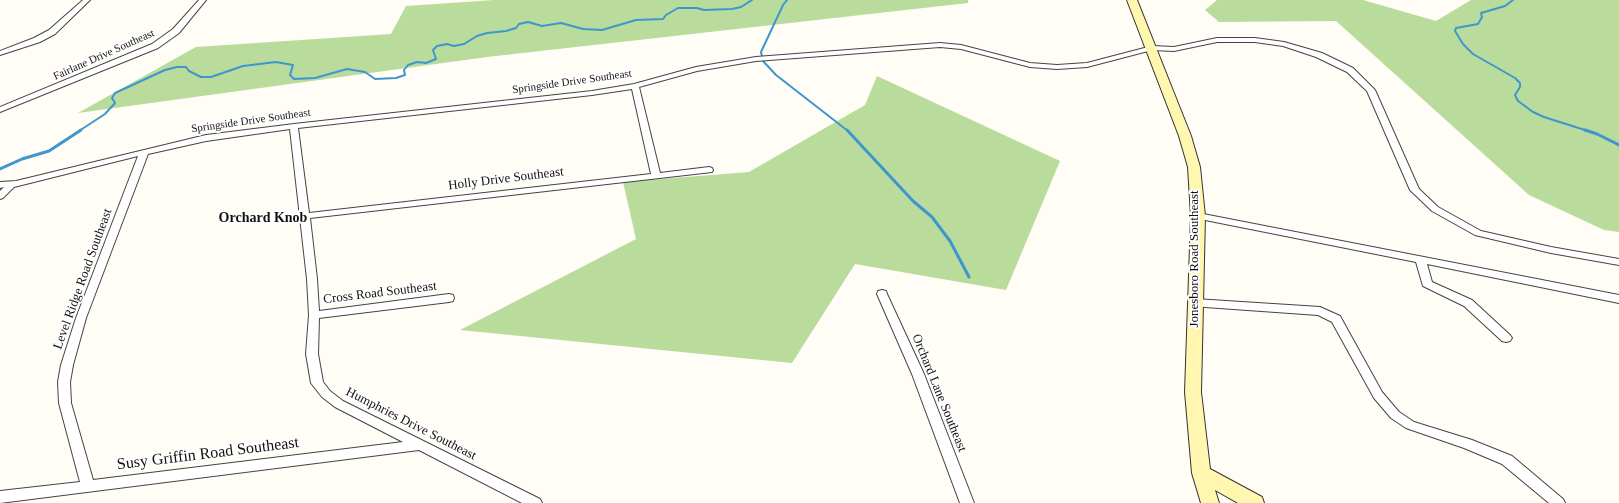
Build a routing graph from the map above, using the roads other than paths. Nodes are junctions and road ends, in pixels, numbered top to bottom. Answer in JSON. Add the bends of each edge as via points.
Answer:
{"nodes":[{"id":1,"x":87,"y":0,"type":"edge"},
{"id":2,"x":203,"y":0,"type":"edge"},
{"id":3,"x":1132,"y":0,"type":"edge"},
{"id":4,"x":1152,"y":48,"type":"junction"},
{"id":5,"x":0,"y":53,"type":"edge"},
{"id":6,"x":635,"y":86,"type":"junction"},
{"id":7,"x":0,"y":110,"type":"edge"},
{"id":8,"x":294,"y":126,"type":"junction"},
{"id":9,"x":144,"y":152,"type":"junction"},
{"id":10,"x":709,"y":170,"type":"dead end"},
{"id":11,"x":656,"y":175,"type":"junction"},
{"id":12,"x":0,"y":185,"type":"edge"},
{"id":13,"x":11,"y":185,"type":"junction"},
{"id":14,"x":0,"y":196,"type":"edge"},
{"id":15,"x":305,"y":216,"type":"junction"},
{"id":16,"x":1198,"y":216,"type":"junction"},
{"id":17,"x":1420,"y":259,"type":"junction"},
{"id":18,"x":1619,"y":262,"type":"edge"},
{"id":19,"x":882,"y":294,"type":"dead end"},
{"id":20,"x":449,"y":298,"type":"dead end"},
{"id":21,"x":1619,"y":298,"type":"edge"},
{"id":22,"x":1195,"y":303,"type":"junction"},
{"id":23,"x":314,"y":315,"type":"junction"},
{"id":24,"x":1506,"y":338,"type":"dead end"},
{"id":25,"x":420,"y":445,"type":"junction"},
{"id":26,"x":1201,"y":473,"type":"junction"},
{"id":27,"x":88,"y":486,"type":"junction"},
{"id":28,"x":0,"y":497,"type":"edge"},
{"id":29,"x":535,"y":503,"type":"edge"},
{"id":30,"x":967,"y":503,"type":"edge"},
{"id":31,"x":1210,"y":503,"type":"edge"},
{"id":32,"x":1255,"y":503,"type":"edge"},
{"id":33,"x":1558,"y":503,"type":"edge"}],
"edges":[{"from":1,"to":5,"type":"street","via":[[52,32]]},
{"from":2,"to":7,"type":"street","name":"Fairlane Drive Southeast","via":[[176,30],[155,46]]},
{"from":3,"to":4,"type":"main road","name":"Jonesboro Road Southeast"},
{"from":4,"to":6,"type":"street","name":"Springside Drive Southeast","via":[[1087,64],[1050,67],[1030,66],[961,47],[922,46],[724,63]]},
{"from":4,"to":16,"type":"main road","name":"Jonesboro Road Southeast","via":[[1194,167]]},
{"from":4,"to":18,"type":"street","name":"Springside Drive Southeast","via":[[1174,49],[1217,40],[1255,40],[1284,44],[1319,55],[1350,70],[1370,90],[1414,190],[1435,209],[1478,233]]},
{"from":6,"to":8,"type":"street","name":"Springside Drive Southeast","via":[[533,100]]},
{"from":6,"to":11,"type":"street"},
{"from":8,"to":9,"type":"street","name":"Springside Drive Southeast","via":[[206,138]]},
{"from":8,"to":15,"type":"street","name":"Humphries Drive Southeast"},
{"from":9,"to":13,"type":"street","name":"Springside Drive Southeast"},
{"from":9,"to":27,"type":"street","name":"Level Ridge Road Southeast","via":[[81,318],[64,382],[65,403]]},
{"from":10,"to":11,"type":"street","name":"Holly Drive Southeast"},
{"from":11,"to":15,"type":"street","name":"Holly Drive Southeast"},
{"from":12,"to":13,"type":"street","name":"Springside Drive Southeast","via":[[13,184]]},
{"from":13,"to":14,"type":"street"},
{"from":15,"to":23,"type":"street","name":"Humphries Drive Southeast"},
{"from":16,"to":17,"type":"street"},
{"from":16,"to":22,"type":"main road","name":"Jonesboro Road Southeast"},
{"from":17,"to":21,"type":"street"},
{"from":17,"to":24,"type":"street","via":[[1427,284],[1468,303]]},
{"from":19,"to":30,"type":"street","name":"Orchard Lane Southeast","via":[[918,374]]},
{"from":20,"to":23,"type":"street","name":"Cross Road Southeast"},
{"from":22,"to":26,"type":"main road","name":"Jonesboro Road Southeast","via":[[1193,392]]},
{"from":22,"to":33,"type":"street","via":[[1320,311],[1336,319],[1378,395],[1395,415],[1410,425],[1507,460]]},
{"from":23,"to":25,"type":"street","name":"Humphries Drive Southeast","via":[[312,354],[317,382],[326,394],[338,404]]},
{"from":25,"to":27,"type":"street","name":"Susy Griffin Road Southeast"},
{"from":25,"to":29,"type":"street","name":"Humphries Drive Southeast"},
{"from":26,"to":31,"type":"main road","name":"Jonesboro Road Southeast"},
{"from":26,"to":32,"type":"main road"},
{"from":27,"to":28,"type":"street","name":"Susy Griffin Road Southeast"}]}
